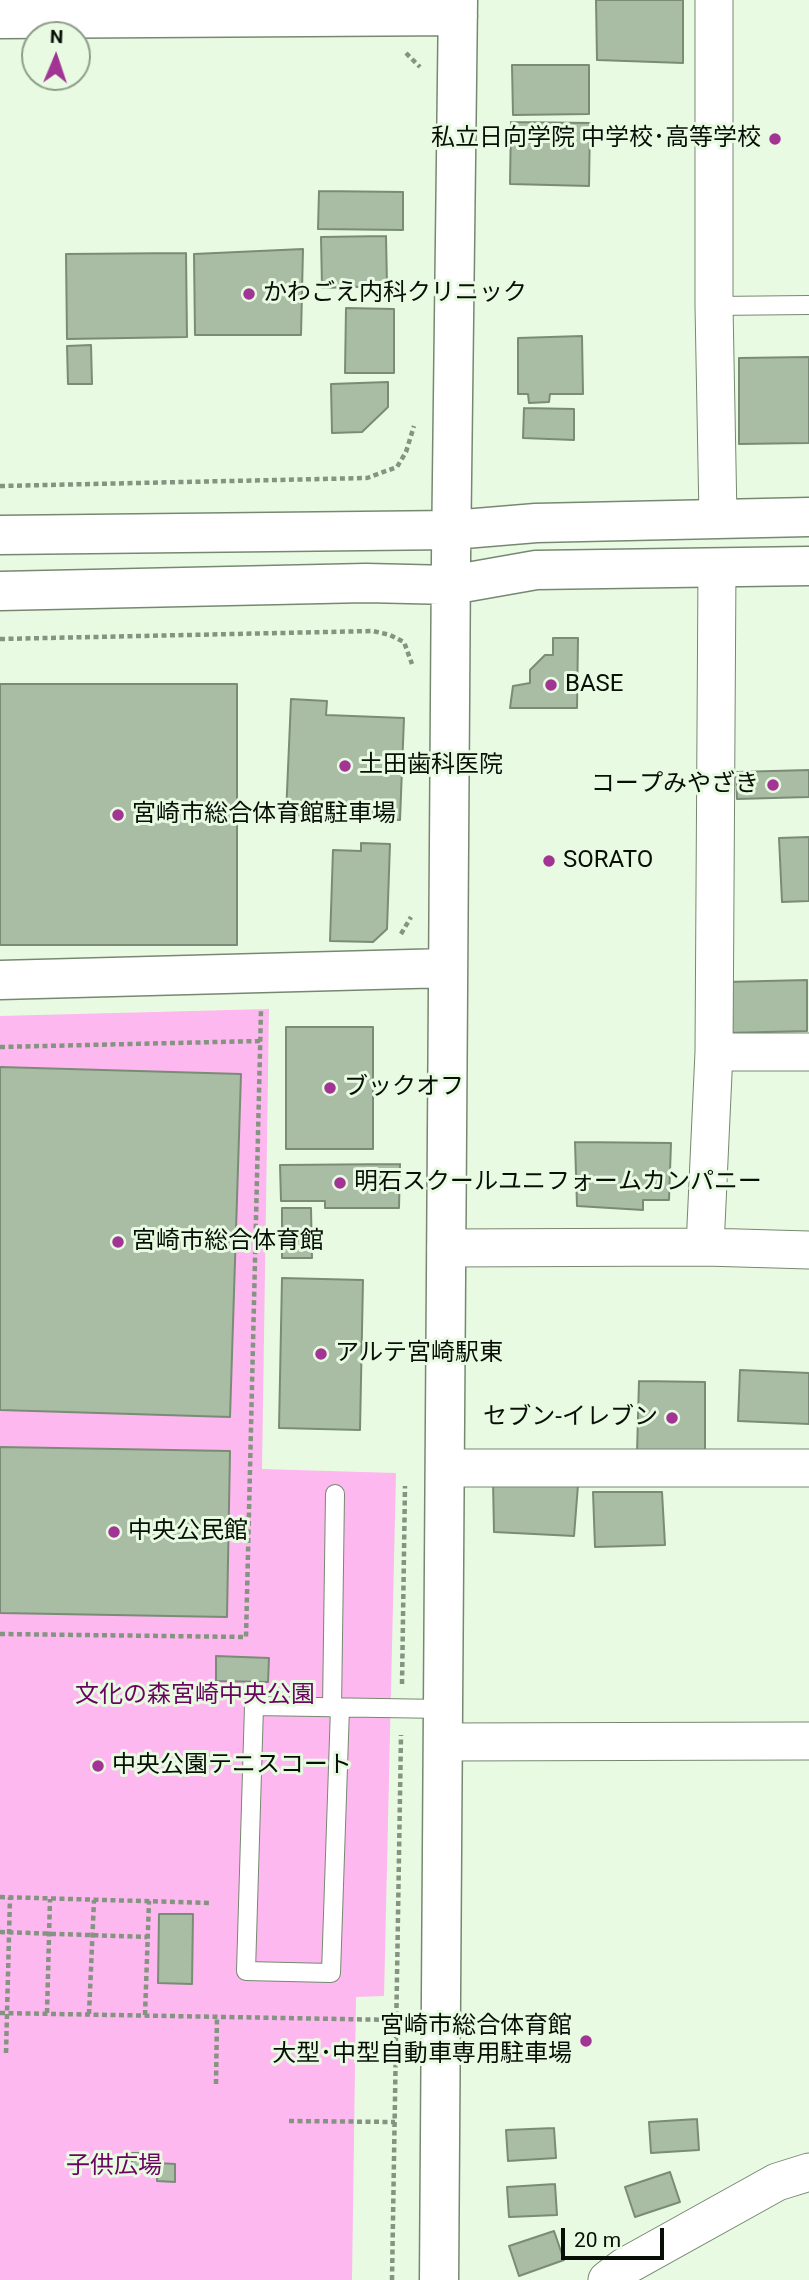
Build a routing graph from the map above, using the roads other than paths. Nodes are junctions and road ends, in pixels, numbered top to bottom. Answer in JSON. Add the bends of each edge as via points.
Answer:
{"nodes":[{"id":1,"x":714,"y":0,"type":"edge"},
{"id":2,"x":458,"y":8,"type":"edge"},
{"id":3,"x":0,"y":19,"type":"edge"},
{"id":4,"x":809,"y":305,"type":"edge"},
{"id":5,"x":714,"y":306,"type":"junction"},
{"id":6,"x":718,"y":517,"type":"junction"},
{"id":7,"x":809,"y":517,"type":"edge"},
{"id":8,"x":452,"y":530,"type":"junction"},
{"id":9,"x":0,"y":535,"type":"edge"},
{"id":10,"x":809,"y":566,"type":"edge"},
{"id":11,"x":717,"y":568,"type":"junction"},
{"id":12,"x":451,"y":585,"type":"junction"},
{"id":13,"x":0,"y":591,"type":"edge"},
{"id":14,"x":448,"y":968,"type":"junction"},
{"id":15,"x":0,"y":981,"type":"edge"},
{"id":16,"x":714,"y":1052,"type":"junction"},
{"id":17,"x":809,"y":1052,"type":"edge"},
{"id":18,"x":705,"y":1247,"type":"junction"},
{"id":19,"x":446,"y":1248,"type":"junction"},
{"id":20,"x":809,"y":1250,"type":"edge"},
{"id":21,"x":445,"y":1468,"type":"junction"},
{"id":22,"x":809,"y":1468,"type":"edge"},
{"id":23,"x":335,"y":1494,"type":"dead end"},
{"id":24,"x":336,"y":1708,"type":"junction"},
{"id":25,"x":443,"y":1726,"type":"junction"},
{"id":26,"x":809,"y":1741,"type":"edge"},
{"id":27,"x":809,"y":2172,"type":"edge"},
{"id":28,"x":439,"y":2280,"type":"edge"},
{"id":29,"x":607,"y":2280,"type":"edge"}],
"edges":[{"from":1,"to":5,"type":"street"},
{"from":2,"to":3,"type":"street"},
{"from":2,"to":8,"type":"street"},
{"from":4,"to":5,"type":"lane"},
{"from":5,"to":6,"type":"street"},
{"from":6,"to":7,"type":"street"},
{"from":6,"to":8,"type":"street"},
{"from":8,"to":9,"type":"street"},
{"from":8,"to":12,"type":"street"},
{"from":10,"to":11,"type":"street"},
{"from":11,"to":12,"type":"street","via":[[536,570]]},
{"from":11,"to":16,"type":"street"},
{"from":12,"to":13,"type":"street"},
{"from":12,"to":14,"type":"street"},
{"from":14,"to":15,"type":"street"},
{"from":14,"to":19,"type":"street"},
{"from":16,"to":17,"type":"street"},
{"from":16,"to":18,"type":"street"},
{"from":18,"to":19,"type":"street"},
{"from":18,"to":20,"type":"street"},
{"from":19,"to":21,"type":"street"},
{"from":21,"to":22,"type":"street"},
{"from":21,"to":25,"type":"street"},
{"from":23,"to":24,"type":"lane"},
{"from":24,"to":24,"type":"lane","via":[[254,1706],[246,1971],[331,1973]]},
{"from":24,"to":25,"type":"lane"},
{"from":25,"to":26,"type":"street"},
{"from":25,"to":28,"type":"street"},
{"from":27,"to":29,"type":"street","via":[[777,2182]]}]}
